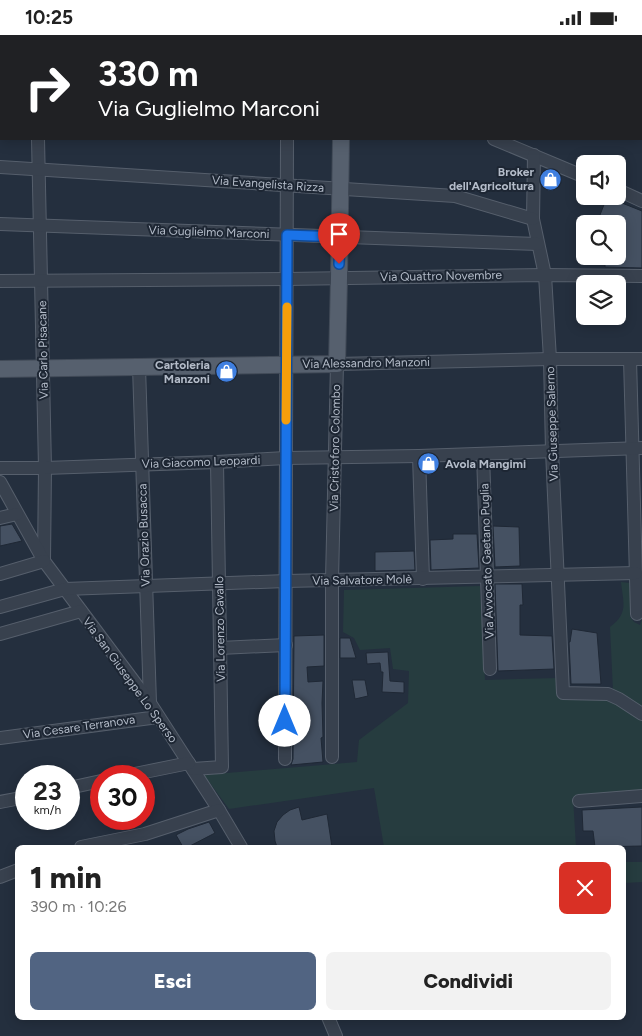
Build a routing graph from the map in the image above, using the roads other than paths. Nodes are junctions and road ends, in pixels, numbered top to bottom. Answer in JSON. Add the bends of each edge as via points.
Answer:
{"nodes":[{"id":1,"x":38,"y":140,"type":"edge"},
{"id":2,"x":287,"y":140,"type":"edge"},
{"id":3,"x":341,"y":140,"type":"edge"},
{"id":4,"x":496,"y":140,"type":"edge"},
{"id":5,"x":534,"y":155,"type":"junction"},
{"id":6,"x":0,"y":167,"type":"edge"},
{"id":7,"x":39,"y":169,"type":"junction"},
{"id":8,"x":576,"y":173,"type":"edge"},
{"id":9,"x":287,"y":185,"type":"junction"},
{"id":10,"x":340,"y":188,"type":"junction"},
{"id":11,"x":626,"y":194,"type":"edge"},
{"id":12,"x":642,"y":201,"type":"edge"},
{"id":13,"x":533,"y":219,"type":"junction"},
{"id":14,"x":0,"y":224,"type":"edge"},
{"id":15,"x":40,"y":226,"type":"junction"},
{"id":16,"x":287,"y":235,"type":"junction"},
{"id":17,"x":340,"y":237,"type":"junction"},
{"id":18,"x":538,"y":244,"type":"junction"},
{"id":19,"x":545,"y":275,"type":"junction"},
{"id":20,"x":642,"y":277,"type":"edge"},
{"id":21,"x":339,"y":278,"type":"junction"},
{"id":22,"x":287,"y":279,"type":"junction"},
{"id":23,"x":41,"y":280,"type":"junction"},
{"id":24,"x":0,"y":281,"type":"edge"},
{"id":25,"x":550,"y":359,"type":"junction"},
{"id":26,"x":636,"y":359,"type":"edge"},
{"id":27,"x":336,"y":364,"type":"junction"},
{"id":28,"x":287,"y":365,"type":"junction"},
{"id":29,"x":139,"y":367,"type":"junction"},
{"id":30,"x":43,"y":368,"type":"junction"},
{"id":31,"x":0,"y":369,"type":"edge"},
{"id":32,"x":637,"y":448,"type":"edge"},
{"id":33,"x":552,"y":451,"type":"junction"},
{"id":34,"x":483,"y":454,"type":"junction"},
{"id":35,"x":419,"y":456,"type":"junction"},
{"id":36,"x":334,"y":458,"type":"junction"},
{"id":37,"x":286,"y":459,"type":"junction"},
{"id":38,"x":217,"y":462,"type":"junction"},
{"id":39,"x":142,"y":465,"type":"junction"},
{"id":40,"x":0,"y":468,"type":"edge"},
{"id":41,"x":45,"y":468,"type":"junction"},
{"id":42,"x":0,"y":482,"type":"edge"},
{"id":43,"x":17,"y":515,"type":"junction"},
{"id":44,"x":0,"y":518,"type":"edge"},
{"id":45,"x":44,"y":561,"type":"junction"},
{"id":46,"x":636,"y":573,"type":"junction"},
{"id":47,"x":0,"y":574,"type":"edge"},
{"id":48,"x":558,"y":575,"type":"junction"},
{"id":49,"x":487,"y":577,"type":"junction"},
{"id":50,"x":423,"y":579,"type":"junction"},
{"id":51,"x":332,"y":580,"type":"junction"},
{"id":52,"x":286,"y":581,"type":"junction"},
{"id":53,"x":219,"y":584,"type":"junction"},
{"id":54,"x":145,"y":586,"type":"junction"},
{"id":55,"x":65,"y":589,"type":"junction"},
{"id":56,"x":640,"y":600,"type":"edge"},
{"id":57,"x":0,"y":607,"type":"edge"},
{"id":58,"x":81,"y":611,"type":"junction"},
{"id":59,"x":637,"y":615,"type":"dead end"},
{"id":60,"x":0,"y":634,"type":"edge"},
{"id":61,"x":286,"y":645,"type":"junction"},
{"id":62,"x":220,"y":648,"type":"junction"},
{"id":63,"x":490,"y":669,"type":"dead end"},
{"id":64,"x":150,"y":703,"type":"junction"},
{"id":65,"x":642,"y":714,"type":"edge"},
{"id":66,"x":158,"y":717,"type":"junction"},
{"id":67,"x":0,"y":738,"type":"edge"},
{"id":68,"x":332,"y":757,"type":"dead end"},
{"id":69,"x":285,"y":759,"type":"dead end"},
{"id":70,"x":191,"y":766,"type":"junction"},
{"id":71,"x":155,"y":772,"type":"edge"},
{"id":72,"x":642,"y":796,"type":"edge"},
{"id":73,"x":15,"y":800,"type":"edge"},
{"id":74,"x":579,"y":801,"type":"dead end"},
{"id":75,"x":0,"y":803,"type":"edge"},
{"id":76,"x":219,"y":810,"type":"junction"},
{"id":77,"x":91,"y":845,"type":"edge"},
{"id":78,"x":240,"y":845,"type":"edge"},
{"id":79,"x":15,"y":872,"type":"edge"},
{"id":80,"x":0,"y":877,"type":"edge"},
{"id":81,"x":329,"y":1020,"type":"edge"},
{"id":82,"x":336,"y":1036,"type":"edge"}],
"edges":[{"from":1,"to":7,"type":"street","name":"Via Carlo Pisacane"},
{"from":2,"to":9,"type":"street"},
{"from":3,"to":10,"type":"main road","name":"Via Cristoforo Colombo"},
{"from":4,"to":5,"type":"street"},
{"from":5,"to":8,"type":"street"},
{"from":5,"to":13,"type":"street","name":"Via Giuseppe Salerno"},
{"from":6,"to":7,"type":"street","name":"Via Evangelista Rizza"},
{"from":7,"to":9,"type":"street","name":"Via Evangelista Rizza"},
{"from":7,"to":15,"type":"street","name":"Via Carlo Pisacane"},
{"from":9,"to":10,"type":"street","name":"Via Evangelista Rizza"},
{"from":9,"to":16,"type":"street"},
{"from":10,"to":13,"type":"street","name":"Via Evangelista Rizza","via":[[455,196]]},
{"from":10,"to":17,"type":"main road","name":"Via Cristoforo Colombo"},
{"from":11,"to":12,"type":"street"},
{"from":13,"to":18,"type":"street","name":"Via Giuseppe Salerno"},
{"from":14,"to":15,"type":"street","name":"Via Guglielmo Marconi"},
{"from":15,"to":16,"type":"street","name":"Via Guglielmo Marconi"},
{"from":15,"to":23,"type":"street","name":"Via Carlo Pisacane"},
{"from":16,"to":17,"type":"street","name":"Via Guglielmo Marconi"},
{"from":16,"to":22,"type":"street"},
{"from":17,"to":18,"type":"street","name":"Via Guglielmo Marconi"},
{"from":17,"to":21,"type":"main road","name":"Via Cristoforo Colombo"},
{"from":18,"to":19,"type":"street","name":"Via Giuseppe Salerno"},
{"from":19,"to":20,"type":"street","name":"Via Quattro Novembre"},
{"from":19,"to":21,"type":"street","name":"Via Quattro Novembre"},
{"from":19,"to":25,"type":"street","name":"Via Giuseppe Salerno"},
{"from":21,"to":22,"type":"street","name":"Via Quattro Novembre"},
{"from":21,"to":27,"type":"main road","name":"Via Cristoforo Colombo"},
{"from":22,"to":23,"type":"street","name":"Via Quattro Novembre"},
{"from":22,"to":28,"type":"street"},
{"from":23,"to":24,"type":"street","name":"Via Quattro Novembre"},
{"from":23,"to":30,"type":"street","name":"Via Carlo Pisacane"},
{"from":25,"to":26,"type":"street","name":"Via Alessandro Manzoni"},
{"from":25,"to":27,"type":"street","name":"Via Alessandro Manzoni"},
{"from":25,"to":33,"type":"street","name":"Via Giuseppe Salerno"},
{"from":26,"to":32,"type":"street"},
{"from":27,"to":28,"type":"main road","name":"Via Alessandro Manzoni"},
{"from":27,"to":36,"type":"street","name":"Via Cristoforo Colombo"},
{"from":28,"to":29,"type":"main road","name":"Via Alessandro Manzoni"},
{"from":28,"to":37,"type":"street"},
{"from":29,"to":30,"type":"main road","name":"Via Alessandro Manzoni"},
{"from":29,"to":39,"type":"street","name":"Via Orazio Busacca"},
{"from":30,"to":31,"type":"main road","name":"Via Alessandro Manzoni"},
{"from":30,"to":41,"type":"street","name":"Via Carlo Pisacane"},
{"from":32,"to":33,"type":"street","name":"Via Giacomo Leopardi"},
{"from":32,"to":46,"type":"street"},
{"from":33,"to":34,"type":"street","name":"Via Giacomo Leopardi"},
{"from":33,"to":48,"type":"street","name":"Via Giuseppe Salerno"},
{"from":34,"to":35,"type":"street","name":"Via Giacomo Leopardi"},
{"from":34,"to":49,"type":"street","name":"Via Avvocato Gaetano Puglia"},
{"from":35,"to":36,"type":"street","name":"Via Giacomo Leopardi"},
{"from":35,"to":50,"type":"street"},
{"from":36,"to":37,"type":"street","name":"Via Giacomo Leopardi"},
{"from":36,"to":51,"type":"street","name":"Via Cristoforo Colombo"},
{"from":37,"to":38,"type":"street","name":"Via Giacomo Leopardi"},
{"from":37,"to":52,"type":"street"},
{"from":38,"to":39,"type":"street","name":"Via Giacomo Leopardi"},
{"from":38,"to":53,"type":"street","name":"Via Lorenzo Cavallo"},
{"from":39,"to":41,"type":"street","name":"Via Giacomo Leopardi"},
{"from":39,"to":54,"type":"street","name":"Via Orazio Busacca"},
{"from":40,"to":41,"type":"street","name":"Via Giacomo Leopardi"},
{"from":41,"to":45,"type":"street","name":"Via Carlo Pisacane"},
{"from":42,"to":43,"type":"street","name":"Via San Giuseppe Lo Sperso"},
{"from":43,"to":44,"type":"street"},
{"from":43,"to":45,"type":"street","name":"Via San Giuseppe Lo Sperso"},
{"from":45,"to":47,"type":"street"},
{"from":45,"to":55,"type":"street","name":"Via San Giuseppe Lo Sperso"},
{"from":46,"to":48,"type":"street","name":"Via Salvatore Molè"},
{"from":46,"to":56,"type":"street"},
{"from":48,"to":49,"type":"street","name":"Via Salvatore Molè"},
{"from":48,"to":65,"type":"street","name":"Via Giuseppe Salerno","via":[[563,693],[608,694]]},
{"from":49,"to":50,"type":"street","name":"Via Salvatore Molè"},
{"from":49,"to":63,"type":"street","name":"Via Avvocato Gaetano Puglia"},
{"from":50,"to":51,"type":"street","name":"Via Salvatore Molè"},
{"from":51,"to":52,"type":"street","name":"Via Salvatore Molè"},
{"from":51,"to":68,"type":"street","name":"Via Cristoforo Colombo"},
{"from":52,"to":53,"type":"street","name":"Via Salvatore Molè"},
{"from":52,"to":61,"type":"street"},
{"from":53,"to":54,"type":"street","name":"Via Salvatore Molè"},
{"from":53,"to":62,"type":"street","name":"Via Lorenzo Cavallo"},
{"from":54,"to":55,"type":"street","name":"Via Salvatore Molè"},
{"from":54,"to":64,"type":"street","name":"Via Orazio Busacca"},
{"from":55,"to":57,"type":"street","name":"Via Salvatore Molè"},
{"from":55,"to":58,"type":"street","name":"Via San Giuseppe Lo Sperso"},
{"from":56,"to":59,"type":"street"},
{"from":58,"to":60,"type":"street"},
{"from":58,"to":64,"type":"street","name":"Via San Giuseppe Lo Sperso"},
{"from":61,"to":62,"type":"street"},
{"from":61,"to":69,"type":"street"},
{"from":62,"to":70,"type":"street","name":"Via Lorenzo Cavallo","via":[[222,767]]},
{"from":64,"to":66,"type":"street","name":"Via San Giuseppe Lo Sperso"},
{"from":66,"to":67,"type":"street","name":"Via Cesare Terranova"},
{"from":66,"to":70,"type":"street","name":"Via San Giuseppe Lo Sperso"},
{"from":70,"to":71,"type":"street"},
{"from":70,"to":76,"type":"street","name":"Via San Giuseppe Lo Sperso"},
{"from":72,"to":74,"type":"street"},
{"from":73,"to":75,"type":"street"},
{"from":76,"to":77,"type":"street","via":[[145,834]]},
{"from":76,"to":78,"type":"street","name":"Via San Giuseppe Lo Sperso"},
{"from":79,"to":80,"type":"street"},
{"from":81,"to":82,"type":"street"}]}
